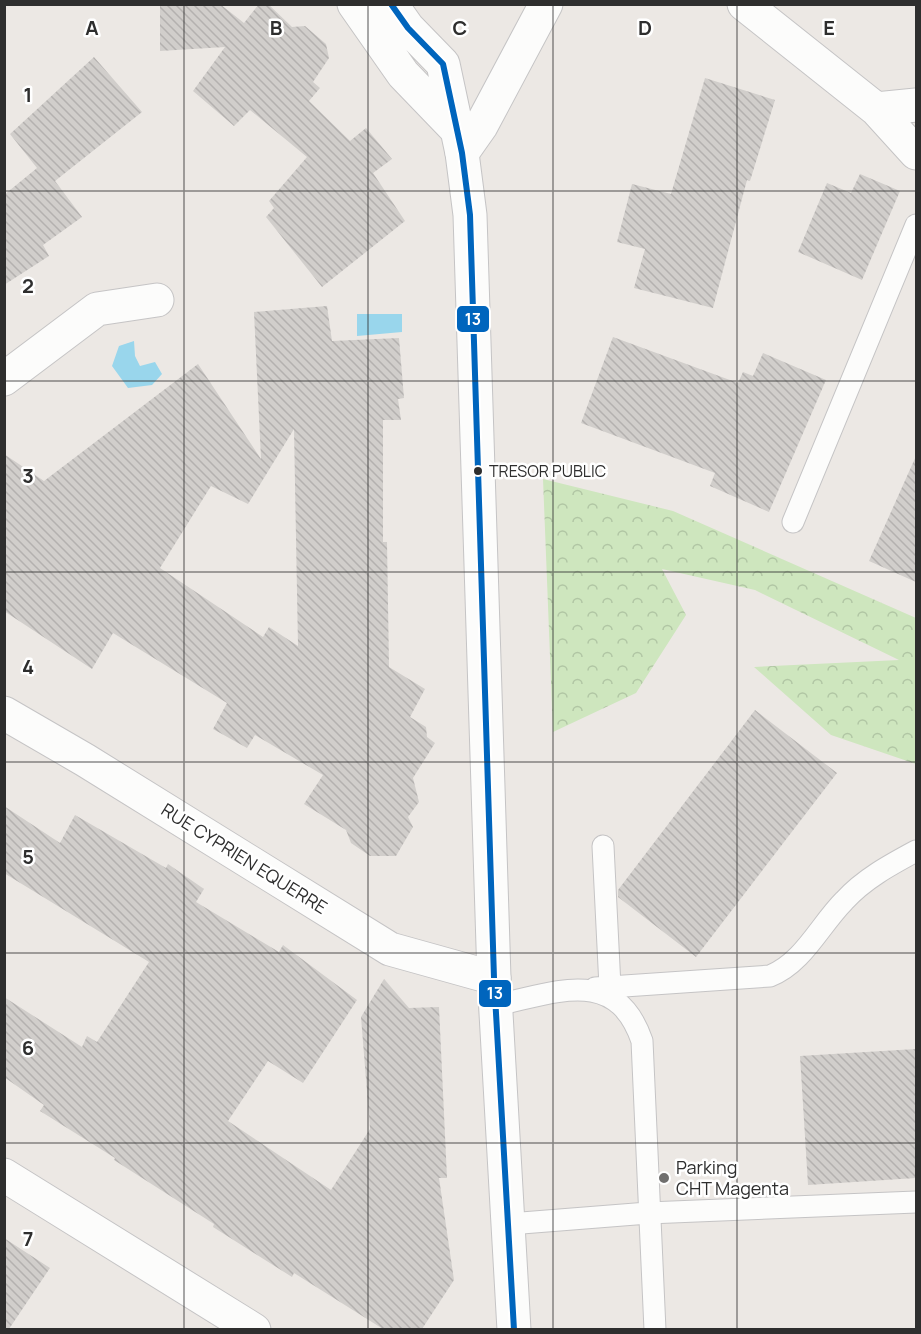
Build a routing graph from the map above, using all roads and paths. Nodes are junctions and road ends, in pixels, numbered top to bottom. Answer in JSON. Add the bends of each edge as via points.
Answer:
{"nodes":[{"id":1,"x":354,"y":4,"type":"edge"},
{"id":2,"x":391,"y":4,"type":"edge"},
{"id":3,"x":546,"y":4,"type":"edge"},
{"id":4,"x":744,"y":4,"type":"edge"},
{"id":5,"x":916,"y":105,"type":"edge"},
{"id":6,"x":876,"y":109,"type":"junction"},
{"id":7,"x":459,"y":141,"type":"junction"},
{"id":8,"x":916,"y":153,"type":"edge"},
{"id":9,"x":916,"y":225,"type":"edge"},
{"id":10,"x":157,"y":300,"type":"dead end"},
{"id":11,"x":4,"y":379,"type":"edge"},
{"id":12,"x":793,"y":522,"type":"dead end"},
{"id":13,"x":4,"y":713,"type":"edge"},
{"id":14,"x":603,"y":846,"type":"dead end"},
{"id":15,"x":916,"y":851,"type":"edge"},
{"id":16,"x":610,"y":987,"type":"junction"},
{"id":17,"x":579,"y":989,"type":"junction"},
{"id":18,"x":495,"y":991,"type":"junction"},
{"id":19,"x":4,"y":1175,"type":"edge"},
{"id":20,"x":916,"y":1203,"type":"edge"},
{"id":21,"x":648,"y":1213,"type":"junction"},
{"id":22,"x":508,"y":1224,"type":"junction"},
{"id":23,"x":254,"y":1329,"type":"edge"},
{"id":24,"x":514,"y":1329,"type":"edge"},
{"id":25,"x":655,"y":1329,"type":"edge"}],
"edges":[{"from":1,"to":7,"type":"street","via":[[403,74]]},
{"from":2,"to":7,"type":"street","via":[[443,64]]},
{"from":3,"to":7,"type":"street","via":[[481,126]]},
{"from":4,"to":6,"type":"street"},
{"from":5,"to":6,"type":"street"},
{"from":6,"to":8,"type":"street"},
{"from":7,"to":18,"type":"street","via":[[470,227]]},
{"from":9,"to":12,"type":"lane"},
{"from":10,"to":11,"type":"street","via":[[97,309]]},
{"from":13,"to":18,"type":"street","name":"RUE CYPRIEN EQUERRE","via":[[390,949]]},
{"from":14,"to":16,"type":"lane"},
{"from":15,"to":16,"type":"lane","via":[[857,888],[782,972]]},
{"from":16,"to":17,"type":"lane"},
{"from":17,"to":18,"type":"lane"},
{"from":17,"to":21,"type":"lane","via":[[599,992],[622,1006],[635,1020],[642,1041]]},
{"from":18,"to":22,"type":"street"},
{"from":19,"to":23,"type":"street"},
{"from":20,"to":21,"type":"lane"},
{"from":21,"to":22,"type":"lane"},
{"from":21,"to":25,"type":"lane"},
{"from":22,"to":24,"type":"street"}]}
